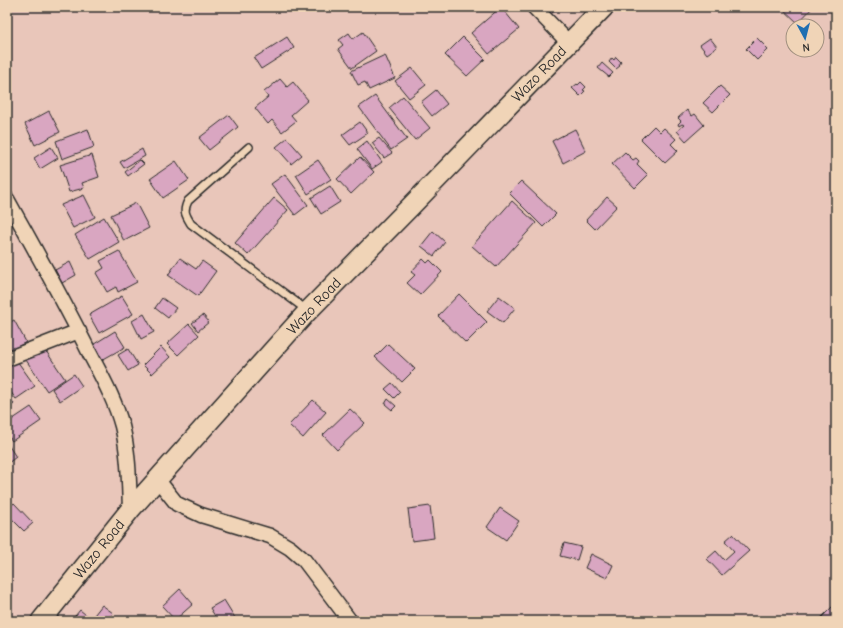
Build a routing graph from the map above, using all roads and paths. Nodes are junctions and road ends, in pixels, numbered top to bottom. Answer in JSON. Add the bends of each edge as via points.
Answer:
{"nodes":[{"id":1,"x":534,"y":7,"type":"edge"},
{"id":2,"x":604,"y":7,"type":"edge"},
{"id":3,"x":569,"y":43,"type":"junction"},
{"id":4,"x":249,"y":147,"type":"dead end"},
{"id":5,"x":7,"y":198,"type":"edge"},
{"id":6,"x":308,"y":311,"type":"junction"},
{"id":7,"x":79,"y":331,"type":"junction"},
{"id":8,"x":7,"y":359,"type":"edge"},
{"id":9,"x":156,"y":479,"type":"junction"},
{"id":10,"x":130,"y":510,"type":"junction"},
{"id":11,"x":347,"y":619,"type":"edge"},
{"id":12,"x":41,"y":621,"type":"edge"}],
"edges":[{"from":1,"to":3,"type":"street"},
{"from":2,"to":3,"type":"main road","name":"Wazo Road"},
{"from":3,"to":6,"type":"main road","name":"Wazo Road"},
{"from":4,"to":6,"type":"lane","via":[[188,201],[186,215],[191,224]]},
{"from":5,"to":7,"type":"street"},
{"from":6,"to":9,"type":"main road","name":"Wazo Road"},
{"from":7,"to":8,"type":"street"},
{"from":7,"to":10,"type":"street","via":[[115,404],[122,424],[128,464]]},
{"from":9,"to":10,"type":"main road","name":"Wazo Road"},
{"from":9,"to":11,"type":"street","via":[[177,504],[202,515],[270,536],[290,548],[304,560]]},
{"from":10,"to":12,"type":"main road","name":"Wazo Road"}]}
